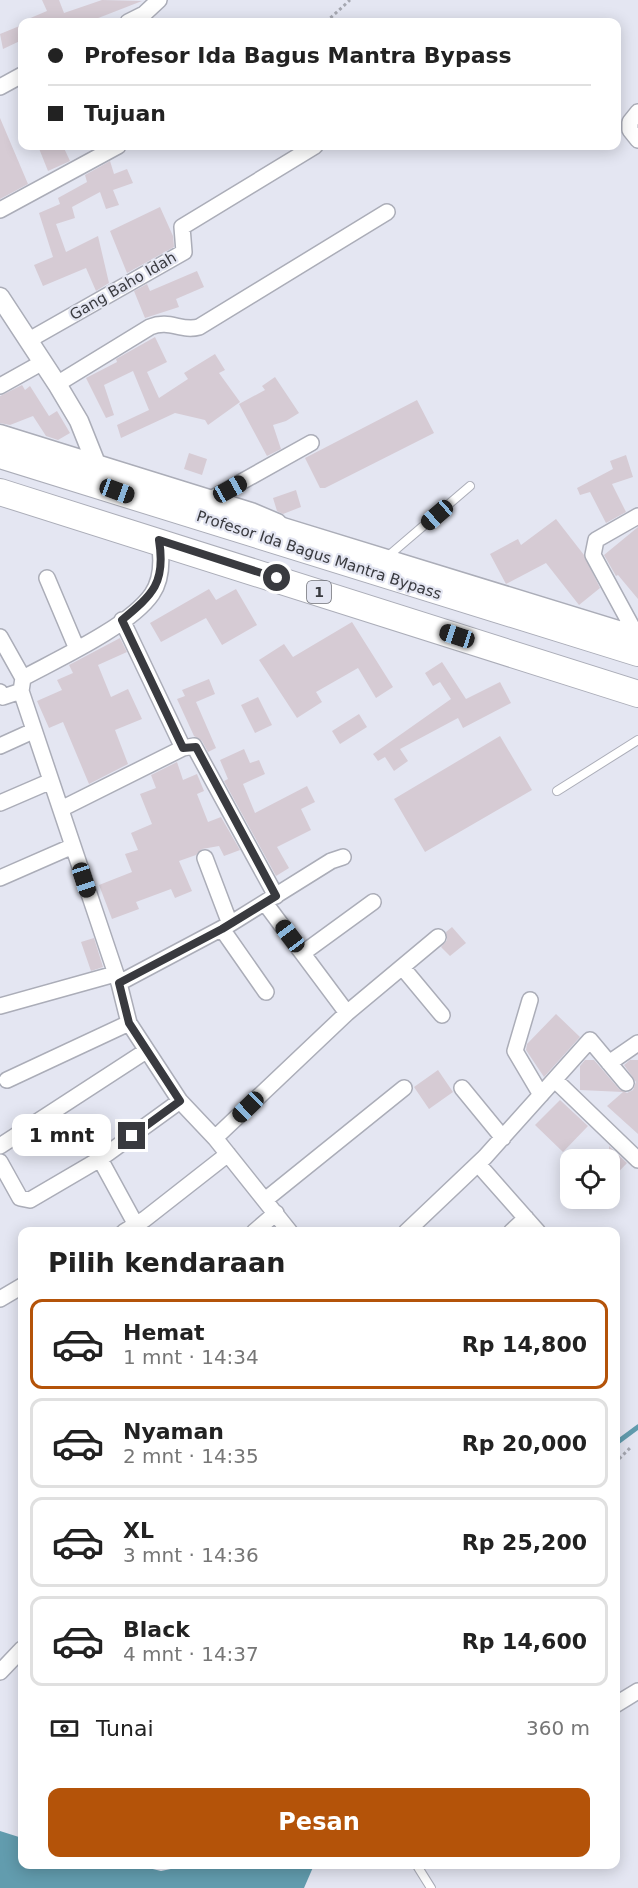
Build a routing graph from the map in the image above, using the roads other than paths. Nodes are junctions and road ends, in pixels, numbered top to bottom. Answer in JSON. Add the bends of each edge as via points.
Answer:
{"nodes":[{"id":1,"x":159,"y":0,"type":"edge"},
{"id":2,"x":136,"y":18,"type":"edge"},
{"id":3,"x":18,"y":77,"type":"edge"},
{"id":4,"x":0,"y":87,"type":"edge"},
{"id":5,"x":638,"y":112,"type":"edge"},
{"id":6,"x":638,"y":140,"type":"edge"},
{"id":7,"x":111,"y":150,"type":"edge"},
{"id":8,"x":308,"y":150,"type":"edge"},
{"id":9,"x":0,"y":210,"type":"edge"},
{"id":10,"x":387,"y":213,"type":"dead end"},
{"id":11,"x":0,"y":297,"type":"edge"},
{"id":12,"x":29,"y":340,"type":"junction"},
{"id":13,"x":43,"y":362,"type":"junction"},
{"id":14,"x":57,"y":384,"type":"junction"},
{"id":15,"x":0,"y":386,"type":"edge"},
{"id":16,"x":0,"y":434,"type":"edge"},
{"id":17,"x":311,"y":443,"type":"dead end"},
{"id":18,"x":0,"y":455,"type":"edge"},
{"id":19,"x":96,"y":475,"type":"junction"},
{"id":20,"x":470,"y":486,"type":"dead end"},
{"id":21,"x":0,"y":492,"type":"edge"},
{"id":22,"x":139,"y":499,"type":"junction"},
{"id":23,"x":209,"y":500,"type":"junction"},
{"id":24,"x":638,"y":516,"type":"edge"},
{"id":25,"x":277,"y":524,"type":"junction"},
{"id":26,"x":132,"y":532,"type":"junction"},
{"id":27,"x":159,"y":540,"type":"junction"},
{"id":28,"x":304,"y":552,"type":"junction"},
{"id":29,"x":387,"y":557,"type":"junction"},
{"id":30,"x":47,"y":578,"type":"dead end"},
{"id":31,"x":122,"y":620,"type":"junction"},
{"id":32,"x":637,"y":635,"type":"edge"},
{"id":33,"x":0,"y":637,"type":"edge"},
{"id":34,"x":77,"y":649,"type":"junction"},
{"id":35,"x":22,"y":685,"type":"junction"},
{"id":36,"x":638,"y":694,"type":"edge"},
{"id":37,"x":1,"y":696,"type":"edge"},
{"id":38,"x":33,"y":731,"type":"junction"},
{"id":39,"x":638,"y":740,"type":"edge"},
{"id":40,"x":0,"y":746,"type":"edge"},
{"id":41,"x":183,"y":748,"type":"junction"},
{"id":42,"x":51,"y":781,"type":"junction"},
{"id":43,"x":557,"y":791,"type":"dead end"},
{"id":44,"x":0,"y":803,"type":"edge"},
{"id":45,"x":61,"y":809,"type":"junction"},
{"id":46,"x":73,"y":846,"type":"junction"},
{"id":47,"x":342,"y":857,"type":"dead end"},
{"id":48,"x":205,"y":858,"type":"dead end"},
{"id":49,"x":0,"y":878,"type":"edge"},
{"id":50,"x":271,"y":899,"type":"junction"},
{"id":51,"x":373,"y":902,"type":"dead end"},
{"id":52,"x":226,"y":927,"type":"junction"},
{"id":53,"x":438,"y":937,"type":"dead end"},
{"id":54,"x":303,"y":953,"type":"junction"},
{"id":55,"x":402,"y":967,"type":"junction"},
{"id":56,"x":117,"y":979,"type":"junction"},
{"id":57,"x":266,"y":992,"type":"dead end"},
{"id":58,"x":530,"y":1000,"type":"dead end"},
{"id":59,"x":0,"y":1006,"type":"edge"},
{"id":60,"x":347,"y":1013,"type":"junction"},
{"id":61,"x":442,"y":1015,"type":"dead end"},
{"id":62,"x":129,"y":1023,"type":"junction"},
{"id":63,"x":638,"y":1043,"type":"edge"},
{"id":64,"x":146,"y":1052,"type":"junction"},
{"id":65,"x":609,"y":1063,"type":"junction"},
{"id":66,"x":7,"y":1080,"type":"dead end"},
{"id":67,"x":555,"y":1080,"type":"junction"},
{"id":68,"x":626,"y":1083,"type":"dead end"},
{"id":69,"x":404,"y":1088,"type":"dead end"},
{"id":70,"x":462,"y":1088,"type":"dead end"},
{"id":71,"x":541,"y":1095,"type":"junction"},
{"id":72,"x":180,"y":1101,"type":"junction"},
{"id":73,"x":215,"y":1138,"type":"junction"},
{"id":74,"x":503,"y":1138,"type":"junction"},
{"id":75,"x":0,"y":1146,"type":"edge"},
{"id":76,"x":228,"y":1154,"type":"junction"},
{"id":77,"x":100,"y":1159,"type":"junction"},
{"id":78,"x":638,"y":1160,"type":"edge"},
{"id":79,"x":0,"y":1162,"type":"edge"},
{"id":80,"x":478,"y":1164,"type":"junction"},
{"id":81,"x":265,"y":1200,"type":"junction"},
{"id":82,"x":276,"y":1213,"type":"junction"},
{"id":83,"x":525,"y":1218,"type":"junction"},
{"id":84,"x":130,"y":1227,"type":"edge"},
{"id":85,"x":131,"y":1227,"type":"edge"},
{"id":86,"x":260,"y":1227,"type":"edge"},
{"id":87,"x":286,"y":1227,"type":"edge"},
{"id":88,"x":411,"y":1227,"type":"edge"},
{"id":89,"x":516,"y":1227,"type":"edge"},
{"id":90,"x":533,"y":1227,"type":"edge"},
{"id":91,"x":18,"y":1288,"type":"edge"},
{"id":92,"x":0,"y":1299,"type":"edge"},
{"id":93,"x":18,"y":1653,"type":"edge"},
{"id":94,"x":0,"y":1672,"type":"edge"},
{"id":95,"x":638,"y":1691,"type":"edge"},
{"id":96,"x":620,"y":1702,"type":"edge"},
{"id":97,"x":419,"y":1869,"type":"edge"},
{"id":98,"x":431,"y":1888,"type":"edge"}],
"edges":[{"from":1,"to":2,"type":"street"},
{"from":3,"to":4,"type":"street"},
{"from":5,"to":6,"type":"street","via":[[630,122],[630,130]]},
{"from":7,"to":9,"type":"street"},
{"from":8,"to":12,"type":"street","name":"Gang Baho Idah","via":[[182,227],[184,252]]},
{"from":10,"to":14,"type":"street","via":[[199,327],[166,322],[150,327]]},
{"from":11,"to":12,"type":"street"},
{"from":12,"to":13,"type":"street"},
{"from":13,"to":14,"type":"street"},
{"from":13,"to":15,"type":"street"},
{"from":14,"to":19,"type":"street","via":[[78,421]]},
{"from":16,"to":19,"type":"street"},
{"from":17,"to":23,"type":"street"},
{"from":18,"to":19,"type":"highway","name":"Profesor Ida Bagus Mantra Bypass","number":"1"},
{"from":19,"to":22,"type":"highway","name":"Profesor Ida Bagus Mantra Bypass","number":"1"},
{"from":19,"to":23,"type":"street"},
{"from":20,"to":29,"type":"lane"},
{"from":21,"to":26,"type":"highway","number":"1"},
{"from":22,"to":26,"type":"highway"},
{"from":22,"to":28,"type":"highway","name":"Profesor Ida Bagus Mantra Bypass","number":"1"},
{"from":23,"to":25,"type":"street"},
{"from":24,"to":32,"type":"street","via":[[596,540],[593,555]]},
{"from":25,"to":28,"type":"street"},
{"from":25,"to":29,"type":"street"},
{"from":26,"to":27,"type":"highway","number":"1"},
{"from":27,"to":31,"type":"street","via":[[160,575],[154,591]]},
{"from":27,"to":36,"type":"highway","number":"1"},
{"from":28,"to":32,"type":"highway","name":"Profesor Ida Bagus Mantra Bypass","number":"1"},
{"from":29,"to":32,"type":"street"},
{"from":30,"to":34,"type":"street"},
{"from":31,"to":34,"type":"street"},
{"from":31,"to":41,"type":"street"},
{"from":33,"to":35,"type":"street"},
{"from":34,"to":35,"type":"street"},
{"from":35,"to":37,"type":"street"},
{"from":35,"to":38,"type":"street"},
{"from":38,"to":40,"type":"street"},
{"from":38,"to":42,"type":"street"},
{"from":39,"to":43,"type":"lane"},
{"from":41,"to":45,"type":"street"},
{"from":41,"to":50,"type":"street","via":[[196,747]]},
{"from":42,"to":44,"type":"street"},
{"from":42,"to":45,"type":"street"},
{"from":45,"to":46,"type":"street"},
{"from":46,"to":49,"type":"street"},
{"from":46,"to":56,"type":"street"},
{"from":47,"to":50,"type":"street"},
{"from":48,"to":52,"type":"street"},
{"from":50,"to":52,"type":"street"},
{"from":50,"to":54,"type":"street"},
{"from":51,"to":54,"type":"street"},
{"from":52,"to":56,"type":"street"},
{"from":52,"to":57,"type":"street"},
{"from":53,"to":55,"type":"street"},
{"from":54,"to":60,"type":"street"},
{"from":55,"to":60,"type":"street"},
{"from":55,"to":61,"type":"street"},
{"from":56,"to":59,"type":"street"},
{"from":56,"to":62,"type":"street"},
{"from":58,"to":71,"type":"street","via":[[515,1051]]},
{"from":60,"to":73,"type":"street"},
{"from":62,"to":64,"type":"street"},
{"from":62,"to":66,"type":"street"},
{"from":63,"to":65,"type":"street"},
{"from":64,"to":72,"type":"street"},
{"from":64,"to":75,"type":"street"},
{"from":65,"to":67,"type":"street","via":[[590,1040]]},
{"from":65,"to":68,"type":"street"},
{"from":67,"to":71,"type":"street"},
{"from":67,"to":78,"type":"street"},
{"from":69,"to":81,"type":"street"},
{"from":70,"to":74,"type":"street"},
{"from":71,"to":74,"type":"street"},
{"from":72,"to":73,"type":"street"},
{"from":72,"to":77,"type":"street"},
{"from":73,"to":76,"type":"street"},
{"from":74,"to":80,"type":"street"},
{"from":76,"to":81,"type":"street"},
{"from":76,"to":85,"type":"street"},
{"from":77,"to":79,"type":"street","via":[[24,1201]]},
{"from":77,"to":84,"type":"street"},
{"from":80,"to":83,"type":"street"},
{"from":80,"to":88,"type":"street"},
{"from":81,"to":82,"type":"street"},
{"from":82,"to":86,"type":"street"},
{"from":82,"to":87,"type":"street"},
{"from":83,"to":89,"type":"street"},
{"from":83,"to":90,"type":"street"},
{"from":91,"to":92,"type":"street"},
{"from":93,"to":94,"type":"street"},
{"from":95,"to":96,"type":"street"},
{"from":97,"to":98,"type":"lane"}]}
